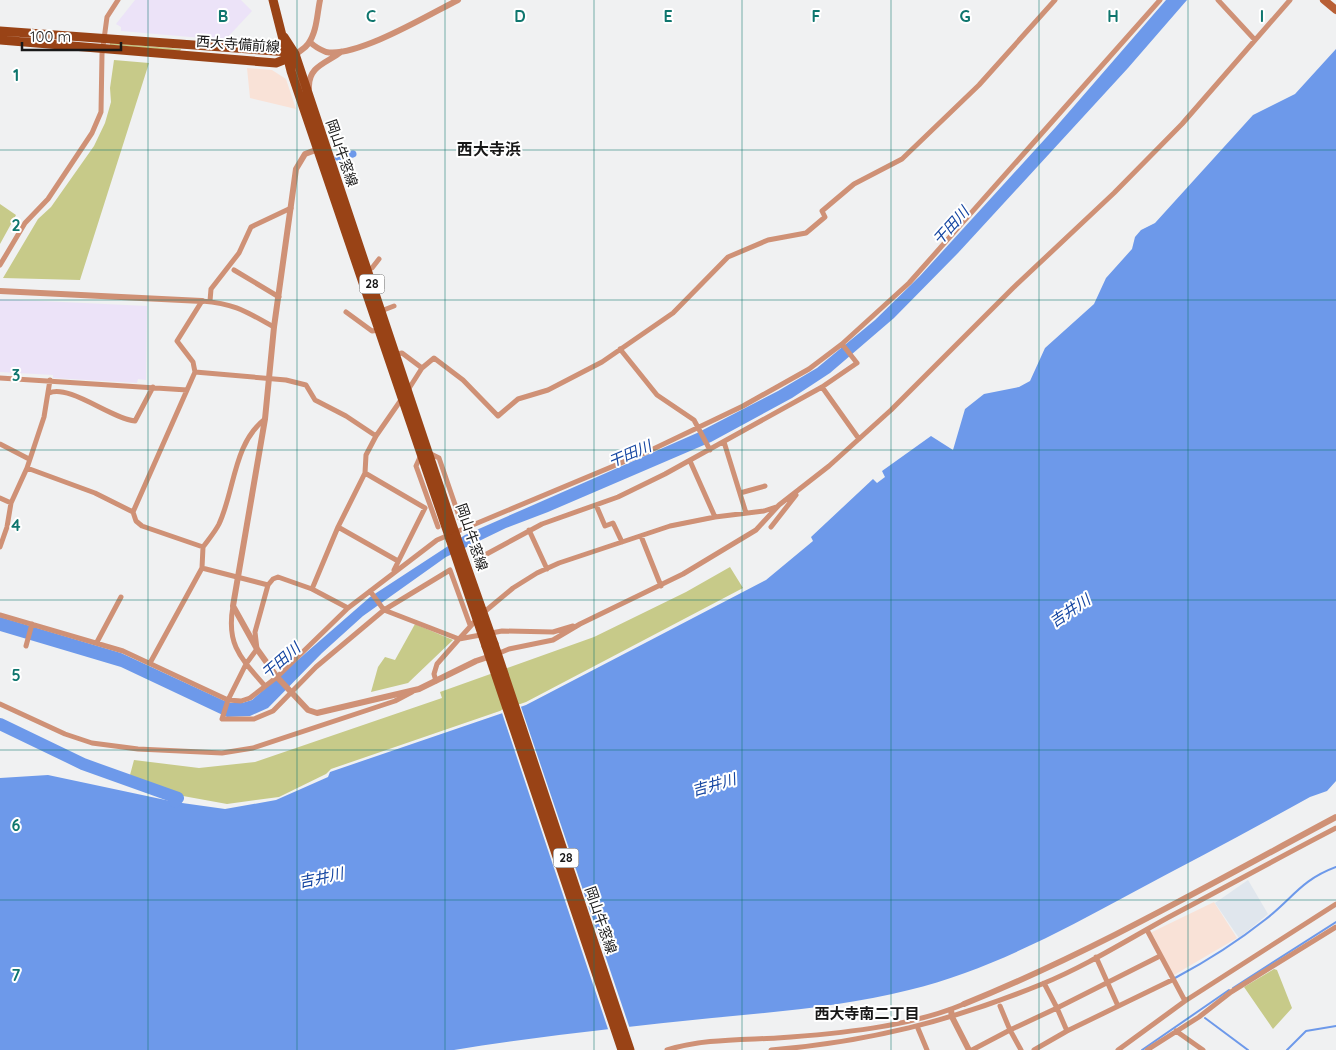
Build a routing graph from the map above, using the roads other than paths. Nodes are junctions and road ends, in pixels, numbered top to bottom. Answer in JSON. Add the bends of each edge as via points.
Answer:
{"nodes":[{"id":1,"x":118,"y":0,"type":"edge"},
{"id":2,"x":273,"y":0,"type":"edge"},
{"id":3,"x":320,"y":0,"type":"edge"},
{"id":4,"x":458,"y":0,"type":"edge"},
{"id":5,"x":1055,"y":0,"type":"edge"},
{"id":6,"x":1160,"y":0,"type":"edge"},
{"id":7,"x":1218,"y":0,"type":"edge"},
{"id":8,"x":1290,"y":0,"type":"edge"},
{"id":9,"x":1324,"y":0,"type":"edge"},
{"id":10,"x":1336,"y":10,"type":"edge"},
{"id":11,"x":0,"y":31,"type":"edge"},
{"id":12,"x":283,"y":35,"type":"junction"},
{"id":13,"x":0,"y":40,"type":"edge"},
{"id":14,"x":1255,"y":40,"type":"junction"},
{"id":15,"x":310,"y":42,"type":"junction"},
{"id":16,"x":104,"y":44,"type":"junction"},
{"id":17,"x":285,"y":51,"type":"junction"},
{"id":18,"x":342,"y":51,"type":"junction"},
{"id":19,"x":295,"y":54,"type":"junction"},
{"id":20,"x":288,"y":60,"type":"junction"},
{"id":21,"x":291,"y":71,"type":"junction"},
{"id":22,"x":311,"y":103,"type":"junction"},
{"id":23,"x":322,"y":147,"type":"junction"},
{"id":24,"x":291,"y":208,"type":"junction"},
{"id":25,"x":379,"y":259,"type":"dead end"},
{"id":26,"x":0,"y":265,"type":"edge"},
{"id":27,"x":234,"y":270,"type":"dead end"},
{"id":28,"x":367,"y":270,"type":"junction"},
{"id":29,"x":0,"y":291,"type":"edge"},
{"id":30,"x":279,"y":297,"type":"junction"},
{"id":31,"x":202,"y":301,"type":"junction"},
{"id":32,"x":210,"y":302,"type":"junction"},
{"id":33,"x":394,"y":306,"type":"dead end"},
{"id":34,"x":381,"y":311,"type":"junction"},
{"id":35,"x":346,"y":312,"type":"dead end"},
{"id":36,"x":274,"y":327,"type":"junction"},
{"id":37,"x":379,"y":330,"type":"junction"},
{"id":38,"x":843,"y":345,"type":"junction"},
{"id":39,"x":620,"y":349,"type":"junction"},
{"id":40,"x":396,"y":354,"type":"junction"},
{"id":41,"x":422,"y":368,"type":"junction"},
{"id":42,"x":195,"y":372,"type":"junction"},
{"id":43,"x":0,"y":378,"type":"edge"},
{"id":44,"x":269,"y":379,"type":"junction"},
{"id":45,"x":50,"y":380,"type":"junction"},
{"id":46,"x":153,"y":387,"type":"junction"},
{"id":47,"x":822,"y":387,"type":"junction"},
{"id":48,"x":187,"y":390,"type":"junction"},
{"id":49,"x":408,"y":390,"type":"junction"},
{"id":50,"x":49,"y":393,"type":"junction"},
{"id":51,"x":402,"y":398,"type":"junction"},
{"id":52,"x":265,"y":419,"type":"junction"},
{"id":53,"x":700,"y":429,"type":"junction"},
{"id":54,"x":376,"y":436,"type":"junction"},
{"id":55,"x":859,"y":439,"type":"junction"},
{"id":56,"x":724,"y":442,"type":"junction"},
{"id":57,"x":0,"y":444,"type":"edge"},
{"id":58,"x":710,"y":449,"type":"junction"},
{"id":59,"x":425,"y":453,"type":"junction"},
{"id":60,"x":29,"y":459,"type":"junction"},
{"id":61,"x":690,"y":461,"type":"junction"},
{"id":62,"x":27,"y":468,"type":"junction"},
{"id":63,"x":366,"y":473,"type":"junction"},
{"id":64,"x":765,"y":486,"type":"dead end"},
{"id":65,"x":800,"y":490,"type":"junction"},
{"id":66,"x":740,"y":493,"type":"junction"},
{"id":67,"x":0,"y":498,"type":"edge"},
{"id":68,"x":11,"y":503,"type":"junction"},
{"id":69,"x":596,"y":505,"type":"junction"},
{"id":70,"x":427,"y":506,"type":"junction"},
{"id":71,"x":779,"y":506,"type":"junction"},
{"id":72,"x":133,"y":512,"type":"junction"},
{"id":73,"x":746,"y":514,"type":"junction"},
{"id":74,"x":715,"y":517,"type":"junction"},
{"id":75,"x":460,"y":519,"type":"dead end"},
{"id":76,"x":338,"y":527,"type":"junction"},
{"id":77,"x":438,"y":527,"type":"dead end"},
{"id":78,"x":771,"y":527,"type":"dead end"},
{"id":79,"x":529,"y":530,"type":"junction"},
{"id":80,"x":452,"y":535,"type":"junction"},
{"id":81,"x":641,"y":536,"type":"junction"},
{"id":82,"x":622,"y":542,"type":"junction"},
{"id":83,"x":0,"y":547,"type":"edge"},
{"id":84,"x":203,"y":547,"type":"junction"},
{"id":85,"x":483,"y":556,"type":"dead end"},
{"id":86,"x":398,"y":561,"type":"junction"},
{"id":87,"x":202,"y":568,"type":"junction"},
{"id":88,"x":548,"y":569,"type":"junction"},
{"id":89,"x":392,"y":573,"type":"junction"},
{"id":90,"x":238,"y":579,"type":"junction"},
{"id":91,"x":268,"y":585,"type":"junction"},
{"id":92,"x":661,"y":586,"type":"junction"},
{"id":93,"x":312,"y":589,"type":"junction"},
{"id":94,"x":371,"y":592,"type":"junction"},
{"id":95,"x":121,"y":597,"type":"dead end"},
{"id":96,"x":233,"y":606,"type":"junction"},
{"id":97,"x":348,"y":608,"type":"junction"},
{"id":98,"x":383,"y":609,"type":"junction"},
{"id":99,"x":0,"y":615,"type":"edge"},
{"id":100,"x":580,"y":624,"type":"junction"},
{"id":101,"x":32,"y":625,"type":"junction"},
{"id":102,"x":470,"y":625,"type":"junction"},
{"id":103,"x":459,"y":639,"type":"junction"},
{"id":104,"x":97,"y":642,"type":"junction"},
{"id":105,"x":26,"y":645,"type":"dead end"},
{"id":106,"x":257,"y":649,"type":"junction"},
{"id":107,"x":493,"y":655,"type":"junction"},
{"id":108,"x":150,"y":662,"type":"junction"},
{"id":109,"x":246,"y":664,"type":"junction"},
{"id":110,"x":497,"y":667,"type":"junction"},
{"id":111,"x":278,"y":678,"type":"junction"},
{"id":112,"x":436,"y":681,"type":"junction"},
{"id":113,"x":265,"y":686,"type":"junction"},
{"id":114,"x":419,"y":689,"type":"junction"},
{"id":115,"x":290,"y":690,"type":"junction"},
{"id":116,"x":228,"y":701,"type":"junction"},
{"id":117,"x":0,"y":704,"type":"edge"},
{"id":118,"x":1336,"y":817,"type":"edge"},
{"id":119,"x":1336,"y":828,"type":"edge"},
{"id":120,"x":1336,"y":904,"type":"edge"},
{"id":121,"x":1336,"y":927,"type":"edge"},
{"id":122,"x":1147,"y":930,"type":"junction"},
{"id":123,"x":1160,"y":956,"type":"junction"},
{"id":124,"x":1096,"y":957,"type":"junction"},
{"id":125,"x":1172,"y":980,"type":"junction"},
{"id":126,"x":1108,"y":982,"type":"junction"},
{"id":127,"x":1044,"y":983,"type":"junction"},
{"id":128,"x":1186,"y":1001,"type":"junction"},
{"id":129,"x":964,"y":1004,"type":"joint"},
{"id":130,"x":1000,"y":1006,"type":"dead end"},
{"id":131,"x":1118,"y":1006,"type":"junction"},
{"id":132,"x":1056,"y":1008,"type":"junction"},
{"id":133,"x":951,"y":1013,"type":"junction"},
{"id":134,"x":917,"y":1026,"type":"junction"},
{"id":135,"x":1010,"y":1030,"type":"junction"},
{"id":136,"x":1067,"y":1031,"type":"junction"},
{"id":137,"x":1176,"y":1031,"type":"junction"},
{"id":138,"x":844,"y":1042,"type":"junction"},
{"id":139,"x":805,"y":1049,"type":"edge"},
{"id":140,"x":622,"y":1050,"type":"edge"},
{"id":141,"x":630,"y":1050,"type":"edge"},
{"id":142,"x":667,"y":1050,"type":"edge"},
{"id":143,"x":771,"y":1050,"type":"edge"},
{"id":144,"x":846,"y":1050,"type":"edge"},
{"id":145,"x":927,"y":1050,"type":"edge"},
{"id":146,"x":970,"y":1050,"type":"edge"},
{"id":147,"x":1021,"y":1050,"type":"edge"},
{"id":148,"x":1034,"y":1050,"type":"edge"},
{"id":149,"x":1118,"y":1050,"type":"edge"},
{"id":150,"x":1147,"y":1050,"type":"edge"},
{"id":151,"x":1203,"y":1050,"type":"edge"}],
"edges":[{"from":1,"to":16,"type":"street","via":[[107,17]]},
{"from":2,"to":12,"type":"main road","name":"岡山牛窓線","number":"28"},
{"from":3,"to":15,"type":"street"},
{"from":4,"to":18,"type":"street","via":[[388,36]]},
{"from":5,"to":39,"type":"street","via":[[979,85],[902,159],[838,196],[822,211],[825,217],[806,232],[768,240],[728,257],[673,313]]},
{"from":6,"to":38,"type":"street","via":[[915,277]]},
{"from":7,"to":14,"type":"street"},
{"from":8,"to":14,"type":"street"},
{"from":9,"to":10,"type":"main road"},
{"from":11,"to":16,"type":"main road","name":"西大寺備前線"},
{"from":12,"to":17,"type":"main road","name":"岡山牛窓線","number":"28"},
{"from":12,"to":19,"type":"main road","name":"岡山牛窓線","number":"28"},
{"from":13,"to":16,"type":"main road","name":"西大寺備前線"},
{"from":14,"to":55,"type":"street","via":[[1182,124]]},
{"from":15,"to":18,"type":"street","via":[[326,52]]},
{"from":15,"to":19,"type":"street"},
{"from":16,"to":17,"type":"main road","name":"西大寺備前線"},
{"from":16,"to":20,"type":"main road","name":"西大寺備前線","via":[[276,63]]},
{"from":16,"to":26,"type":"street","via":[[101,112],[92,134],[48,199],[25,223]]},
{"from":17,"to":19,"type":"main road","name":"西大寺備前線"},
{"from":17,"to":20,"type":"main road","name":"岡山牛窓線","number":"28"},
{"from":18,"to":22,"type":"street","via":[[314,70],[309,78]]},
{"from":19,"to":20,"type":"main road","name":"西大寺備前線"},
{"from":19,"to":21,"type":"street"},
{"from":19,"to":22,"type":"main road","name":"岡山牛窓線","number":"28"},
{"from":20,"to":21,"type":"main road","name":"岡山牛窓線","number":"28"},
{"from":21,"to":23,"type":"main road","name":"岡山牛窓線","number":"28"},
{"from":22,"to":23,"type":"main road","name":"岡山牛窓線","number":"28"},
{"from":23,"to":24,"type":"street","via":[[305,154],[300,160]]},
{"from":23,"to":28,"type":"main road","name":"岡山牛窓線","number":"28"},
{"from":23,"to":37,"type":"main road","name":"岡山牛窓線","number":"28"},
{"from":24,"to":30,"type":"street"},
{"from":24,"to":32,"type":"street","via":[[251,227],[239,253],[211,289]]},
{"from":25,"to":28,"type":"street"},
{"from":27,"to":30,"type":"street"},
{"from":28,"to":34,"type":"main road","name":"岡山牛窓線","number":"28"},
{"from":29,"to":31,"type":"street"},
{"from":30,"to":36,"type":"street"},
{"from":31,"to":32,"type":"street"},
{"from":31,"to":42,"type":"street","via":[[177,341],[193,362]]},
{"from":32,"to":36,"type":"street","via":[[238,307]]},
{"from":33,"to":34,"type":"street"},
{"from":34,"to":40,"type":"main road","name":"岡山牛窓線","number":"28"},
{"from":35,"to":37,"type":"street","via":[[372,331]]},
{"from":36,"to":44,"type":"street"},
{"from":37,"to":51,"type":"main road","name":"岡山牛窓線","number":"28"},
{"from":38,"to":47,"type":"street","via":[[857,363]]},
{"from":38,"to":53,"type":"street","via":[[786,383]]},
{"from":39,"to":41,"type":"street","via":[[548,390],[518,399],[498,416],[468,384],[434,358]]},
{"from":39,"to":53,"type":"street","via":[[657,395],[694,420]]},
{"from":40,"to":41,"type":"street","via":[[402,353]]},
{"from":40,"to":49,"type":"main road","name":"岡山牛窓線","number":"28"},
{"from":41,"to":49,"type":"street"},
{"from":42,"to":44,"type":"street"},
{"from":42,"to":48,"type":"street"},
{"from":43,"to":45,"type":"street"},
{"from":44,"to":52,"type":"street"},
{"from":44,"to":54,"type":"street","via":[[306,385],[315,400]]},
{"from":45,"to":46,"type":"street"},
{"from":45,"to":50,"type":"street"},
{"from":46,"to":48,"type":"street"},
{"from":46,"to":50,"type":"street","via":[[135,421],[67,392]]},
{"from":47,"to":55,"type":"street"},
{"from":47,"to":56,"type":"street"},
{"from":48,"to":72,"type":"street"},
{"from":49,"to":51,"type":"street"},
{"from":49,"to":59,"type":"main road","name":"岡山牛窓線","number":"28"},
{"from":50,"to":60,"type":"street"},
{"from":51,"to":54,"type":"street"},
{"from":51,"to":59,"type":"main road","name":"岡山牛窓線","number":"28"},
{"from":52,"to":84,"type":"street","via":[[256,426],[234,469],[219,525]]},
{"from":52,"to":90,"type":"street"},
{"from":53,"to":58,"type":"street"},
{"from":53,"to":80,"type":"street"},
{"from":54,"to":63,"type":"street","via":[[366,455]]},
{"from":55,"to":65,"type":"street"},
{"from":56,"to":58,"type":"street"},
{"from":56,"to":66,"type":"street"},
{"from":57,"to":60,"type":"street"},
{"from":58,"to":61,"type":"street"},
{"from":59,"to":70,"type":"street","via":[[416,466]]},
{"from":59,"to":75,"type":"street","via":[[439,458]]},
{"from":59,"to":80,"type":"main road","name":"岡山牛窓線","number":"28"},
{"from":60,"to":62,"type":"street"},
{"from":61,"to":69,"type":"street"},
{"from":61,"to":74,"type":"street"},
{"from":62,"to":68,"type":"street"},
{"from":62,"to":72,"type":"street","via":[[95,493]]},
{"from":63,"to":70,"type":"street"},
{"from":63,"to":76,"type":"street"},
{"from":64,"to":66,"type":"street"},
{"from":65,"to":71,"type":"street"},
{"from":65,"to":78,"type":"street"},
{"from":66,"to":73,"type":"street"},
{"from":67,"to":68,"type":"street"},
{"from":68,"to":83,"type":"street"},
{"from":69,"to":79,"type":"street"},
{"from":69,"to":82,"type":"street","via":[[605,526],[613,523]]},
{"from":70,"to":77,"type":"street"},
{"from":70,"to":86,"type":"street"},
{"from":71,"to":73,"type":"street"},
{"from":71,"to":92,"type":"street","via":[[741,541]]},
{"from":72,"to":84,"type":"street","via":[[142,526]]},
{"from":73,"to":74,"type":"street"},
{"from":74,"to":81,"type":"street"},
{"from":76,"to":86,"type":"street"},
{"from":76,"to":93,"type":"street"},
{"from":79,"to":85,"type":"street"},
{"from":79,"to":88,"type":"street"},
{"from":80,"to":89,"type":"street","via":[[423,549]]},
{"from":80,"to":107,"type":"main road","name":"岡山牛窓線","number":"28","bridge":true},
{"from":81,"to":82,"type":"street"},
{"from":81,"to":92,"type":"street"},
{"from":82,"to":88,"type":"street"},
{"from":84,"to":87,"type":"street"},
{"from":86,"to":89,"type":"street"},
{"from":87,"to":90,"type":"street"},
{"from":87,"to":108,"type":"street"},
{"from":88,"to":102,"type":"street","via":[[513,588]]},
{"from":89,"to":94,"type":"street"},
{"from":90,"to":91,"type":"street"},
{"from":90,"to":96,"type":"street"},
{"from":91,"to":93,"type":"street","via":[[278,577]]},
{"from":91,"to":106,"type":"street","via":[[255,632]]},
{"from":92,"to":100,"type":"street"},
{"from":93,"to":97,"type":"street"},
{"from":94,"to":97,"type":"street"},
{"from":94,"to":98,"type":"street"},
{"from":95,"to":104,"type":"street"},
{"from":96,"to":106,"type":"street"},
{"from":96,"to":109,"type":"street","via":[[230,630]]},
{"from":97,"to":111,"type":"street"},
{"from":98,"to":102,"type":"street","via":[[450,570]]},
{"from":98,"to":103,"type":"street"},
{"from":98,"to":115,"type":"street"},
{"from":99,"to":101,"type":"street"},
{"from":100,"to":103,"type":"street","via":[[553,632],[502,631]]},
{"from":100,"to":107,"type":"street","via":[[553,640]]},
{"from":101,"to":104,"type":"street"},
{"from":101,"to":105,"type":"street"},
{"from":102,"to":103,"type":"street"},
{"from":103,"to":112,"type":"street","via":[[437,664]]},
{"from":104,"to":108,"type":"street"},
{"from":106,"to":109,"type":"street"},
{"from":106,"to":111,"type":"street"},
{"from":107,"to":110,"type":"main road","name":"岡山牛窓線","number":"28"},
{"from":107,"to":112,"type":"street"},
{"from":108,"to":116,"type":"street"},
{"from":109,"to":113,"type":"street"},
{"from":109,"to":116,"type":"street"},
{"from":110,"to":140,"type":"main road","name":"岡山牛窓線","number":"28"},
{"from":110,"to":141,"type":"main road","name":"岡山牛窓線","number":"28"},
{"from":111,"to":113,"type":"street"},
{"from":111,"to":115,"type":"street"},
{"from":112,"to":114,"type":"street"},
{"from":113,"to":116,"type":"street","via":[[250,698]]},
{"from":114,"to":115,"type":"street","via":[[316,713],[308,710]]},
{"from":114,"to":117,"type":"street","via":[[395,701],[287,738],[222,753],[92,743]]},
{"from":115,"to":116,"type":"street","via":[[264,716],[232,721],[222,719]]},
{"from":118,"to":129,"type":"street","via":[[1144,920]]},
{"from":119,"to":122,"type":"street"},
{"from":120,"to":128,"type":"street"},
{"from":121,"to":137,"type":"street","via":[[1231,992]]},
{"from":122,"to":123,"type":"street"},
{"from":122,"to":124,"type":"street"},
{"from":123,"to":125,"type":"street"},
{"from":123,"to":126,"type":"street"},
{"from":124,"to":126,"type":"street"},
{"from":124,"to":127,"type":"street"},
{"from":125,"to":128,"type":"street"},
{"from":125,"to":131,"type":"street"},
{"from":126,"to":131,"type":"street"},
{"from":126,"to":132,"type":"street"},
{"from":127,"to":132,"type":"street"},
{"from":127,"to":133,"type":"street"},
{"from":128,"to":149,"type":"street"},
{"from":129,"to":133,"type":"street"},
{"from":130,"to":135,"type":"street"},
{"from":131,"to":136,"type":"street"},
{"from":132,"to":135,"type":"street"},
{"from":132,"to":136,"type":"street"},
{"from":133,"to":134,"type":"street"},
{"from":133,"to":142,"type":"street","via":[[796,1037],[689,1043]]},
{"from":133,"to":146,"type":"street"},
{"from":134,"to":138,"type":"street"},
{"from":134,"to":145,"type":"street"},
{"from":135,"to":146,"type":"street"},
{"from":135,"to":147,"type":"street"},
{"from":136,"to":148,"type":"street"},
{"from":137,"to":150,"type":"street"},
{"from":137,"to":151,"type":"street"},
{"from":138,"to":139,"type":"street"},
{"from":138,"to":144,"type":"street"},
{"from":139,"to":143,"type":"street"}]}
